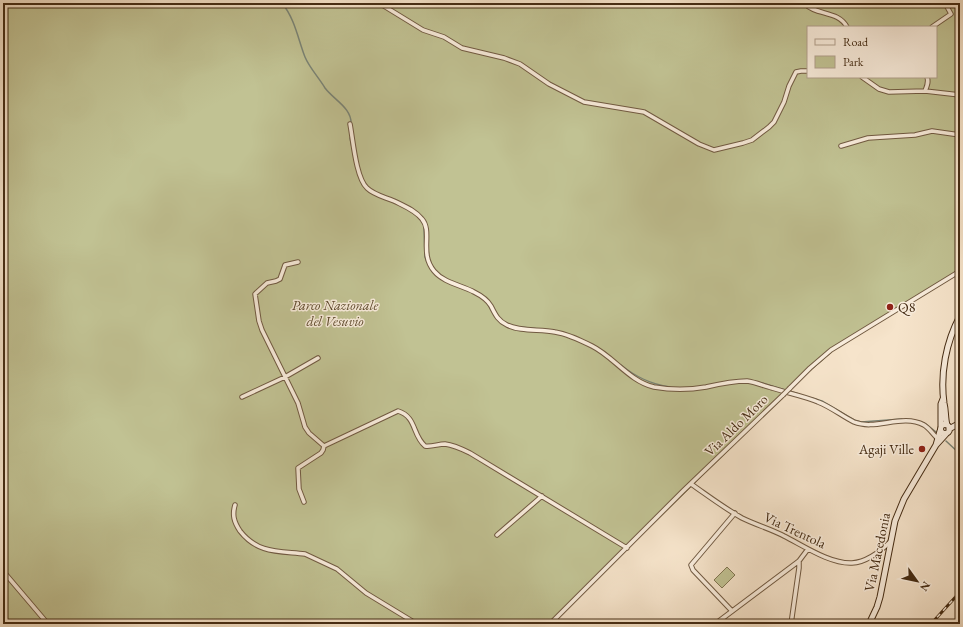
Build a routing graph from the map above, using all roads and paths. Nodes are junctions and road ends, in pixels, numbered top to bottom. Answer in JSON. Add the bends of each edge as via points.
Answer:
{"nodes":[{"id":1,"x":379,"y":3,"type":"edge"},
{"id":2,"x":804,"y":3,"type":"edge"},
{"id":3,"x":945,"y":3,"type":"edge"},
{"id":4,"x":846,"y":26,"type":"edge"},
{"id":5,"x":933,"y":26,"type":"edge"},
{"id":6,"x":807,"y":71,"type":"edge"},
{"id":7,"x":863,"y":78,"type":"edge"},
{"id":8,"x":927,"y":78,"type":"edge"},
{"id":9,"x":925,"y":91,"type":"junction"},
{"id":10,"x":960,"y":95,"type":"edge"},
{"id":11,"x":350,"y":124,"type":"dead end"},
{"id":12,"x":960,"y":135,"type":"edge"},
{"id":13,"x":841,"y":146,"type":"dead end"},
{"id":14,"x":298,"y":262,"type":"dead end"},
{"id":15,"x":960,"y":271,"type":"edge"},
{"id":16,"x":960,"y":316,"type":"edge"},
{"id":17,"x":318,"y":358,"type":"dead end"},
{"id":18,"x":285,"y":377,"type":"junction"},
{"id":19,"x":242,"y":397,"type":"dead end"},
{"id":20,"x":943,"y":398,"type":"junction"},
{"id":21,"x":960,"y":423,"type":"edge"},
{"id":22,"x":948,"y":427,"type":"junction"},
{"id":23,"x":941,"y":429,"type":"junction"},
{"id":24,"x":946,"y":434,"type":"junction"},
{"id":25,"x":937,"y":438,"type":"junction"},
{"id":26,"x":936,"y":445,"type":"junction"},
{"id":27,"x":324,"y":446,"type":"junction"},
{"id":28,"x":691,"y":484,"type":"junction"},
{"id":29,"x":542,"y":496,"type":"junction"},
{"id":30,"x":304,"y":502,"type":"dead end"},
{"id":31,"x":235,"y":505,"type":"dead end"},
{"id":32,"x":735,"y":513,"type":"junction"},
{"id":33,"x":497,"y":535,"type":"dead end"},
{"id":34,"x":892,"y":540,"type":"junction"},
{"id":35,"x":627,"y":548,"type":"junction"},
{"id":36,"x":808,"y":549,"type":"junction"},
{"id":37,"x":799,"y":561,"type":"junction"},
{"id":38,"x":3,"y":571,"type":"edge"},
{"id":39,"x":732,"y":611,"type":"junction"},
{"id":40,"x":48,"y":624,"type":"edge"},
{"id":41,"x":418,"y":624,"type":"edge"},
{"id":42,"x":550,"y":624,"type":"edge"},
{"id":43,"x":715,"y":624,"type":"edge"},
{"id":44,"x":792,"y":624,"type":"edge"},
{"id":45,"x":869,"y":624,"type":"edge"}],
"edges":[{"from":1,"to":6,"type":"street","via":[[422,30],[444,37],[462,48],[516,61],[549,84],[584,102],[644,112],[714,150],[752,140],[761,134],[774,122],[796,72]]},
{"from":2,"to":4,"type":"street","via":[[809,8],[839,18]]},
{"from":3,"to":5,"type":"street","via":[[951,14]]},
{"from":7,"to":9,"type":"street","via":[[883,90]]},
{"from":8,"to":9,"type":"street"},
{"from":9,"to":10,"type":"street"},
{"from":11,"to":25,"type":"street","via":[[364,185],[372,192],[418,214],[427,229],[426,252],[435,272],[449,282],[481,296],[505,324],[518,329],[573,336],[595,347],[643,383],[653,386],[690,390],[748,381],[818,402],[855,422],[919,423],[926,426]]},
{"from":12,"to":13,"type":"street","via":[[932,131],[915,135],[868,138]]},
{"from":14,"to":18,"type":"street","via":[[284,266],[280,279],[267,283],[255,294],[258,321]]},
{"from":15,"to":28,"type":"street","name":"Via Aldo Moro","bridge":true,"via":[[831,350]]},
{"from":16,"to":20,"type":"main road","via":[[953,329],[947,351],[943,374]]},
{"from":17,"to":18,"type":"street"},
{"from":18,"to":19,"type":"street"},
{"from":18,"to":27,"type":"street","via":[[298,402],[305,427]]},
{"from":20,"to":22,"type":"main road"},
{"from":20,"to":23,"type":"main road"},
{"from":21,"to":22,"type":"main road"},
{"from":22,"to":23,"type":"main road","via":[[944,425]]},
{"from":22,"to":24,"type":"main road","via":[[949,432]]},
{"from":23,"to":24,"type":"main road","via":[[943,434]]},
{"from":23,"to":25,"type":"main road","name":"Via Macedonia"},
{"from":24,"to":26,"type":"main road","name":"Via Macedonia"},
{"from":25,"to":26,"type":"main road","name":"Via Macedonia"},
{"from":26,"to":34,"type":"main road","name":"Via Macedonia","via":[[899,509]]},
{"from":27,"to":29,"type":"street","via":[[398,411],[409,416],[419,440],[425,446],[454,446]]},
{"from":27,"to":30,"type":"street","via":[[321,453],[298,468],[299,489]]},
{"from":28,"to":32,"type":"street","name":"Via Trentola"},
{"from":28,"to":35,"type":"street","name":"Via Aldo Moro"},
{"from":29,"to":33,"type":"street"},
{"from":29,"to":35,"type":"street"},
{"from":31,"to":41,"type":"street","via":[[233,513],[237,526],[255,545],[267,550],[311,556],[337,569],[366,593]]},
{"from":32,"to":36,"type":"street","name":"Via Trentola"},
{"from":32,"to":39,"type":"street","via":[[691,565]]},
{"from":34,"to":36,"type":"street","name":"Via Trentola","via":[[874,555],[852,563],[838,562]]},
{"from":34,"to":45,"type":"main road","name":"Via Macedonia","via":[[878,607]]},
{"from":35,"to":42,"type":"street","name":"Via Aldo Moro"},
{"from":36,"to":37,"type":"street"},
{"from":37,"to":39,"type":"street"},
{"from":37,"to":44,"type":"street"},
{"from":38,"to":40,"type":"street"},
{"from":39,"to":43,"type":"street"}]}
